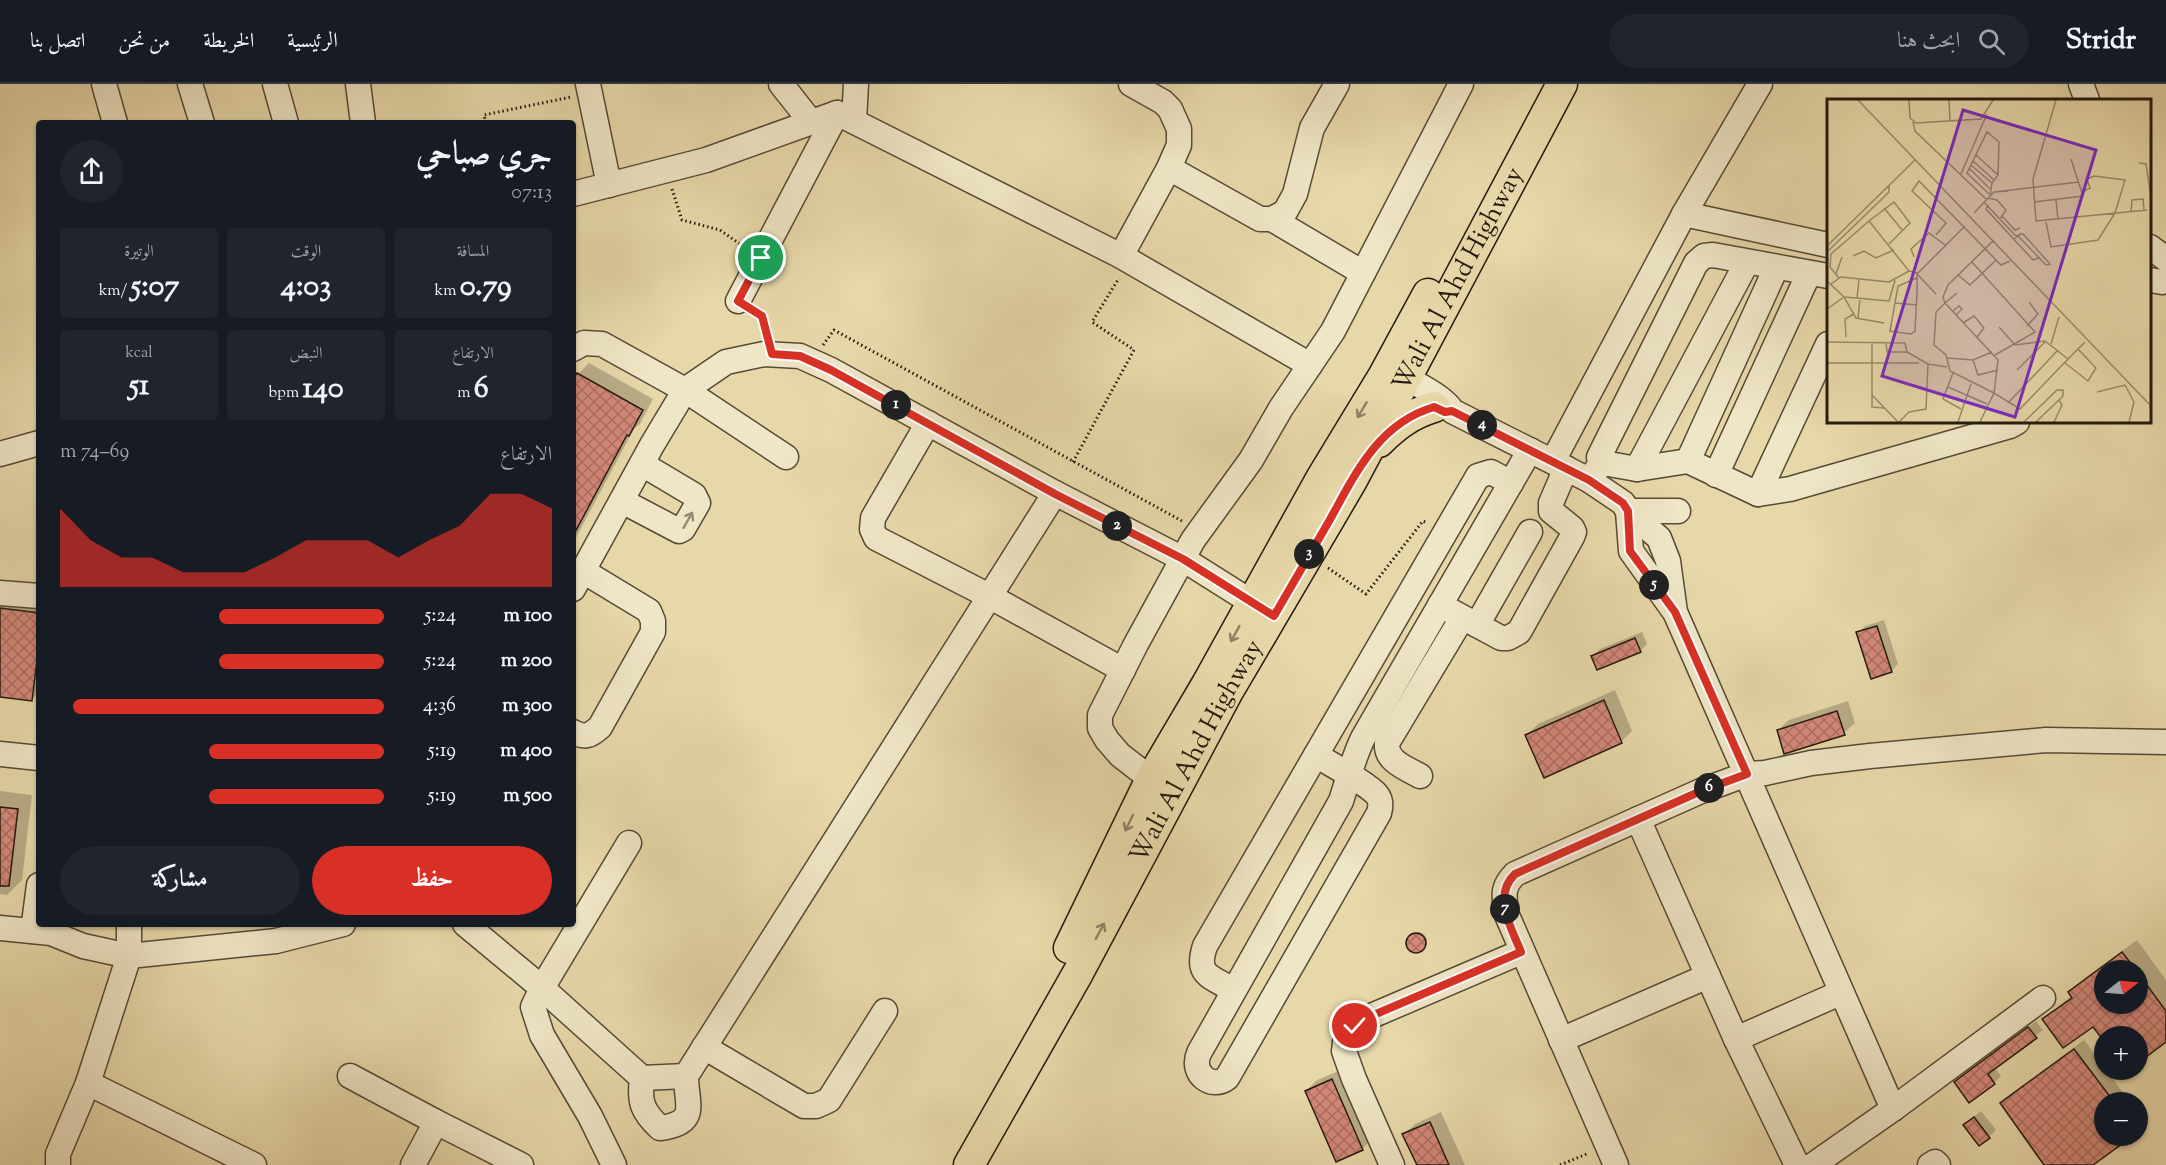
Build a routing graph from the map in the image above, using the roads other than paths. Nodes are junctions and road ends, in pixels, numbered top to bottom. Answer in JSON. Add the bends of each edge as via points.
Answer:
{"nodes":[{"id":1,"x":104,"y":84,"type":"edge"},
{"id":2,"x":190,"y":84,"type":"edge"},
{"id":3,"x":275,"y":84,"type":"edge"},
{"id":4,"x":358,"y":84,"type":"edge"},
{"id":5,"x":781,"y":84,"type":"edge"},
{"id":6,"x":856,"y":84,"type":"edge"},
{"id":7,"x":1131,"y":84,"type":"edge"},
{"id":8,"x":1337,"y":84,"type":"edge"},
{"id":9,"x":1461,"y":84,"type":"edge"},
{"id":10,"x":1544,"y":84,"type":"edge"},
{"id":11,"x":1562,"y":84,"type":"edge"},
{"id":12,"x":1760,"y":84,"type":"edge"},
{"id":13,"x":2081,"y":84,"type":"edge"},
{"id":14,"x":589,"y":89,"type":"edge"},
{"id":15,"x":2087,"y":99,"type":"edge"},
{"id":16,"x":846,"y":117,"type":"junction"},
{"id":17,"x":114,"y":120,"type":"edge"},
{"id":18,"x":201,"y":120,"type":"edge"},
{"id":19,"x":285,"y":120,"type":"edge"},
{"id":20,"x":363,"y":120,"type":"edge"},
{"id":21,"x":811,"y":122,"type":"junction"},
{"id":22,"x":1170,"y":168,"type":"junction"},
{"id":23,"x":609,"y":185,"type":"junction"},
{"id":24,"x":576,"y":193,"type":"edge"},
{"id":25,"x":1684,"y":214,"type":"junction"},
{"id":26,"x":1272,"y":219,"type":"junction"},
{"id":27,"x":1827,"y":245,"type":"edge"},
{"id":28,"x":1125,"y":258,"type":"junction"},
{"id":29,"x":1747,"y":262,"type":"junction"},
{"id":30,"x":1776,"y":268,"type":"junction"},
{"id":31,"x":1363,"y":273,"type":"junction"},
{"id":32,"x":1819,"y":274,"type":"edge"},
{"id":33,"x":2151,"y":280,"type":"edge"},
{"id":34,"x":2166,"y":280,"type":"edge"},
{"id":35,"x":738,"y":301,"type":"road end"},
{"id":36,"x":1427,"y":340,"type":"junction"},
{"id":37,"x":1827,"y":346,"type":"edge"},
{"id":38,"x":576,"y":347,"type":"edge"},
{"id":39,"x":1310,"y":364,"type":"junction"},
{"id":40,"x":1394,"y":376,"type":"junction"},
{"id":41,"x":685,"y":390,"type":"junction"},
{"id":42,"x":1441,"y":405,"type":"junction"},
{"id":43,"x":928,"y":423,"type":"junction"},
{"id":44,"x":2015,"y":423,"type":"edge"},
{"id":45,"x":36,"y":444,"type":"edge"},
{"id":46,"x":1530,"y":450,"type":"junction"},
{"id":47,"x":0,"y":454,"type":"edge"},
{"id":48,"x":786,"y":457,"type":"dead end"},
{"id":49,"x":1363,"y":460,"type":"junction"},
{"id":50,"x":1688,"y":461,"type":"junction"},
{"id":51,"x":642,"y":464,"type":"junction"},
{"id":52,"x":1559,"y":464,"type":"junction"},
{"id":53,"x":1637,"y":469,"type":"junction"},
{"id":54,"x":1594,"y":472,"type":"junction"},
{"id":55,"x":1716,"y":476,"type":"junction"},
{"id":56,"x":1511,"y":483,"type":"junction"},
{"id":57,"x":1055,"y":494,"type":"junction"},
{"id":58,"x":1758,"y":494,"type":"junction"},
{"id":59,"x":622,"y":501,"type":"junction"},
{"id":60,"x":1678,"y":510,"type":"dead end"},
{"id":61,"x":1628,"y":511,"type":"junction"},
{"id":62,"x":1530,"y":532,"type":"dead end"},
{"id":63,"x":1183,"y":559,"type":"junction"},
{"id":64,"x":578,"y":580,"type":"edge"},
{"id":65,"x":0,"y":593,"type":"edge"},
{"id":66,"x":36,"y":596,"type":"edge"},
{"id":67,"x":989,"y":596,"type":"junction"},
{"id":68,"x":1440,"y":605,"type":"junction"},
{"id":69,"x":1263,"y":609,"type":"junction"},
{"id":70,"x":1675,"y":612,"type":"junction"},
{"id":71,"x":1470,"y":621,"type":"junction"},
{"id":72,"x":1123,"y":670,"type":"junction"},
{"id":73,"x":576,"y":733,"type":"edge"},
{"id":74,"x":2166,"y":742,"type":"edge"},
{"id":75,"x":0,"y":754,"type":"edge"},
{"id":76,"x":1316,"y":755,"type":"junction"},
{"id":77,"x":36,"y":758,"type":"edge"},
{"id":78,"x":1747,"y":774,"type":"junction"},
{"id":79,"x":1349,"y":776,"type":"junction"},
{"id":80,"x":1420,"y":777,"type":"dead end"},
{"id":81,"x":1150,"y":779,"type":"junction"},
{"id":82,"x":1638,"y":819,"type":"junction"},
{"id":83,"x":629,"y":843,"type":"dead end"},
{"id":84,"x":36,"y":908,"type":"edge"},
{"id":85,"x":129,"y":927,"type":"edge"},
{"id":86,"x":469,"y":927,"type":"edge"},
{"id":87,"x":0,"y":928,"type":"edge"},
{"id":88,"x":310,"y":928,"type":"edge"},
{"id":89,"x":33,"y":931,"type":"junction"},
{"id":90,"x":1521,"y":952,"type":"junction"},
{"id":91,"x":129,"y":956,"type":"junction"},
{"id":92,"x":1708,"y":976,"type":"junction"},
{"id":93,"x":542,"y":988,"type":"junction"},
{"id":94,"x":1233,"y":990,"type":"junction"},
{"id":95,"x":1840,"y":993,"type":"junction"},
{"id":96,"x":2043,"y":998,"type":"dead end"},
{"id":97,"x":885,"y":1011,"type":"dead end"},
{"id":98,"x":1736,"y":1039,"type":"junction"},
{"id":99,"x":1562,"y":1040,"type":"junction"},
{"id":100,"x":704,"y":1047,"type":"junction"},
{"id":101,"x":350,"y":1076,"type":"dead end"},
{"id":102,"x":686,"y":1076,"type":"junction"},
{"id":103,"x":642,"y":1078,"type":"junction"},
{"id":104,"x":88,"y":1083,"type":"junction"},
{"id":105,"x":1893,"y":1109,"type":"junction"},
{"id":106,"x":436,"y":1122,"type":"junction"},
{"id":107,"x":1612,"y":1155,"type":"edge"},
{"id":108,"x":1822,"y":1163,"type":"edge"},
{"id":109,"x":58,"y":1165,"type":"edge"},
{"id":110,"x":254,"y":1165,"type":"edge"},
{"id":111,"x":413,"y":1165,"type":"edge"},
{"id":112,"x":520,"y":1165,"type":"edge"},
{"id":113,"x":614,"y":1165,"type":"edge"},
{"id":114,"x":955,"y":1165,"type":"edge"},
{"id":115,"x":969,"y":1165,"type":"edge"},
{"id":116,"x":1392,"y":1165,"type":"edge"},
{"id":117,"x":1797,"y":1165,"type":"edge"},
{"id":118,"x":1930,"y":1165,"type":"edge"},
{"id":119,"x":1938,"y":1165,"type":"edge"}],
"edges":[{"from":1,"to":17,"type":"street"},
{"from":2,"to":18,"type":"street"},
{"from":3,"to":19,"type":"street"},
{"from":4,"to":20,"type":"street"},
{"from":5,"to":21,"type":"street"},
{"from":6,"to":16,"type":"street"},
{"from":7,"to":22,"type":"street","via":[[1163,102],[1176,119],[1179,145]]},
{"from":8,"to":26,"type":"street","via":[[1312,128],[1295,194],[1285,212]]},
{"from":9,"to":31,"type":"street"},
{"from":10,"to":40,"type":"main road","name":"Wali Al Ahd Highway"},
{"from":11,"to":36,"type":"main road","name":"Wali Al Ahd Highway"},
{"from":12,"to":25,"type":"street"},
{"from":13,"to":15,"type":"street"},
{"from":14,"to":23,"type":"street"},
{"from":16,"to":21,"type":"street"},
{"from":16,"to":28,"type":"street"},
{"from":16,"to":35,"type":"street"},
{"from":21,"to":23,"type":"street","via":[[706,160]]},
{"from":22,"to":26,"type":"street","via":[[1260,219]]},
{"from":22,"to":28,"type":"street"},
{"from":23,"to":24,"type":"street"},
{"from":25,"to":27,"type":"street"},
{"from":25,"to":52,"type":"street"},
{"from":26,"to":31,"type":"street"},
{"from":28,"to":39,"type":"street"},
{"from":29,"to":30,"type":"street"},
{"from":29,"to":53,"type":"street"},
{"from":29,"to":54,"type":"street","via":[[1713,255],[1696,263]]},
{"from":30,"to":32,"type":"street"},
{"from":30,"to":50,"type":"street"},
{"from":31,"to":39,"type":"street","via":[[1333,331]]},
{"from":32,"to":55,"type":"street"},
{"from":33,"to":34,"type":"street"},
{"from":36,"to":40,"type":"main road","name":"Wali Al Ahd Highway"},
{"from":36,"to":42,"type":"main road","via":[[1426,370]]},
{"from":37,"to":58,"type":"street"},
{"from":38,"to":41,"type":"street","via":[[584,343],[602,344]]},
{"from":39,"to":63,"type":"street"},
{"from":40,"to":42,"type":"street"},
{"from":40,"to":49,"type":"main road","name":"Wali Al Ahd Highway"},
{"from":40,"to":69,"type":"main road","name":"Wali Al Ahd Highway","one_way":true,"via":[[1322,477]]},
{"from":41,"to":43,"type":"street","via":[[726,362],[764,354],[800,356]]},
{"from":41,"to":48,"type":"street"},
{"from":41,"to":51,"type":"street"},
{"from":42,"to":46,"type":"street"},
{"from":42,"to":49,"type":"main road","via":[[1401,422]]},
{"from":43,"to":57,"type":"street"},
{"from":43,"to":67,"type":"street","via":[[873,518],[872,529],[876,538]]},
{"from":44,"to":58,"type":"street","via":[[1790,489]]},
{"from":45,"to":47,"type":"street"},
{"from":46,"to":52,"type":"street"},
{"from":46,"to":56,"type":"street"},
{"from":49,"to":69,"type":"main road","name":"Wali Al Ahd Highway","via":[[1309,555]]},
{"from":50,"to":53,"type":"street"},
{"from":50,"to":55,"type":"street"},
{"from":51,"to":59,"type":"street"},
{"from":59,"to":51,"type":"street","one_way":true,"via":[[679,531],[698,503],[694,495]]},
{"from":52,"to":54,"type":"street"},
{"from":52,"to":71,"type":"street","via":[[1551,511],[1574,532],[1519,632],[1501,638]]},
{"from":53,"to":54,"type":"street","via":[[1603,463]]},
{"from":54,"to":61,"type":"street"},
{"from":55,"to":58,"type":"street"},
{"from":56,"to":68,"type":"street"},
{"from":56,"to":76,"type":"street","via":[[1491,472],[1478,476]]},
{"from":57,"to":63,"type":"street"},
{"from":57,"to":67,"type":"street"},
{"from":59,"to":64,"type":"street"},
{"from":60,"to":61,"type":"street"},
{"from":61,"to":70,"type":"street","via":[[1630,551]]},
{"from":61,"to":70,"type":"street","via":[[1659,538],[1668,561]]},
{"from":62,"to":71,"type":"street"},
{"from":63,"to":69,"type":"street"},
{"from":63,"to":72,"type":"street"},
{"from":64,"to":73,"type":"street","via":[[649,611],[653,632],[600,728],[591,735]]},
{"from":65,"to":66,"type":"street"},
{"from":67,"to":72,"type":"street"},
{"from":67,"to":100,"type":"street"},
{"from":68,"to":71,"type":"street"},
{"from":68,"to":79,"type":"street","via":[[1363,738]]},
{"from":69,"to":81,"type":"main road","name":"Wali Al Ahd Highway","one_way":true},
{"from":115,"to":69,"type":"main road","name":"Wali Al Ahd Highway","one_way":true,"via":[[1078,973],[1227,693]]},
{"from":70,"to":78,"type":"street"},
{"from":71,"to":80,"type":"street","via":[[1387,743],[1390,758]]},
{"from":72,"to":81,"type":"street","via":[[1100,715],[1100,728],[1120,755]]},
{"from":74,"to":78,"type":"street","via":[[2046,740],[1870,756]]},
{"from":75,"to":77,"type":"street"},
{"from":76,"to":79,"type":"street"},
{"from":76,"to":94,"type":"street","via":[[1205,946],[1200,964],[1203,971]]},
{"from":78,"to":82,"type":"street"},
{"from":78,"to":95,"type":"street"},
{"from":79,"to":94,"type":"street","via":[[1341,801]]},
{"from":79,"to":94,"type":"street","via":[[1378,796],[1379,813],[1227,1078],[1215,1082],[1202,1076],[1195,1061]]},
{"from":81,"to":114,"type":"main road","name":"Wali Al Ahd Highway","one_way":true,"via":[[1059,970]]},
{"from":82,"to":90,"type":"street","via":[[1526,867],[1507,882],[1506,913]]},
{"from":82,"to":92,"type":"street"},
{"from":83,"to":93,"type":"street"},
{"from":84,"to":89,"type":"street"},
{"from":85,"to":91,"type":"street"},
{"from":86,"to":93,"type":"street"},
{"from":87,"to":89,"type":"street"},
{"from":88,"to":91,"type":"street","via":[[276,941]]},
{"from":89,"to":91,"type":"street"},
{"from":90,"to":99,"type":"street"},
{"from":90,"to":116,"type":"street","via":[[1362,1020],[1350,1033],[1344,1052]]},
{"from":91,"to":104,"type":"street"},
{"from":92,"to":98,"type":"street"},
{"from":92,"to":99,"type":"street"},
{"from":93,"to":103,"type":"street"},
{"from":93,"to":113,"type":"street","via":[[533,1007],[542,1035]]},
{"from":95,"to":98,"type":"street"},
{"from":95,"to":105,"type":"street"},
{"from":96,"to":105,"type":"street"},
{"from":97,"to":100,"type":"street","via":[[829,1100],[816,1106],[804,1106]]},
{"from":98,"to":117,"type":"street"},
{"from":99,"to":107,"type":"street"},
{"from":100,"to":102,"type":"street"},
{"from":101,"to":106,"type":"street"},
{"from":102,"to":103,"type":"street"},
{"from":102,"to":103,"type":"street","via":[[690,1104],[684,1118],[675,1126],[660,1128],[641,1103]]},
{"from":104,"to":109,"type":"street","via":[[58,1154]]},
{"from":104,"to":110,"type":"street"},
{"from":105,"to":108,"type":"street"},
{"from":106,"to":111,"type":"street"},
{"from":106,"to":112,"type":"street"},
{"from":118,"to":119,"type":"street"}]}
